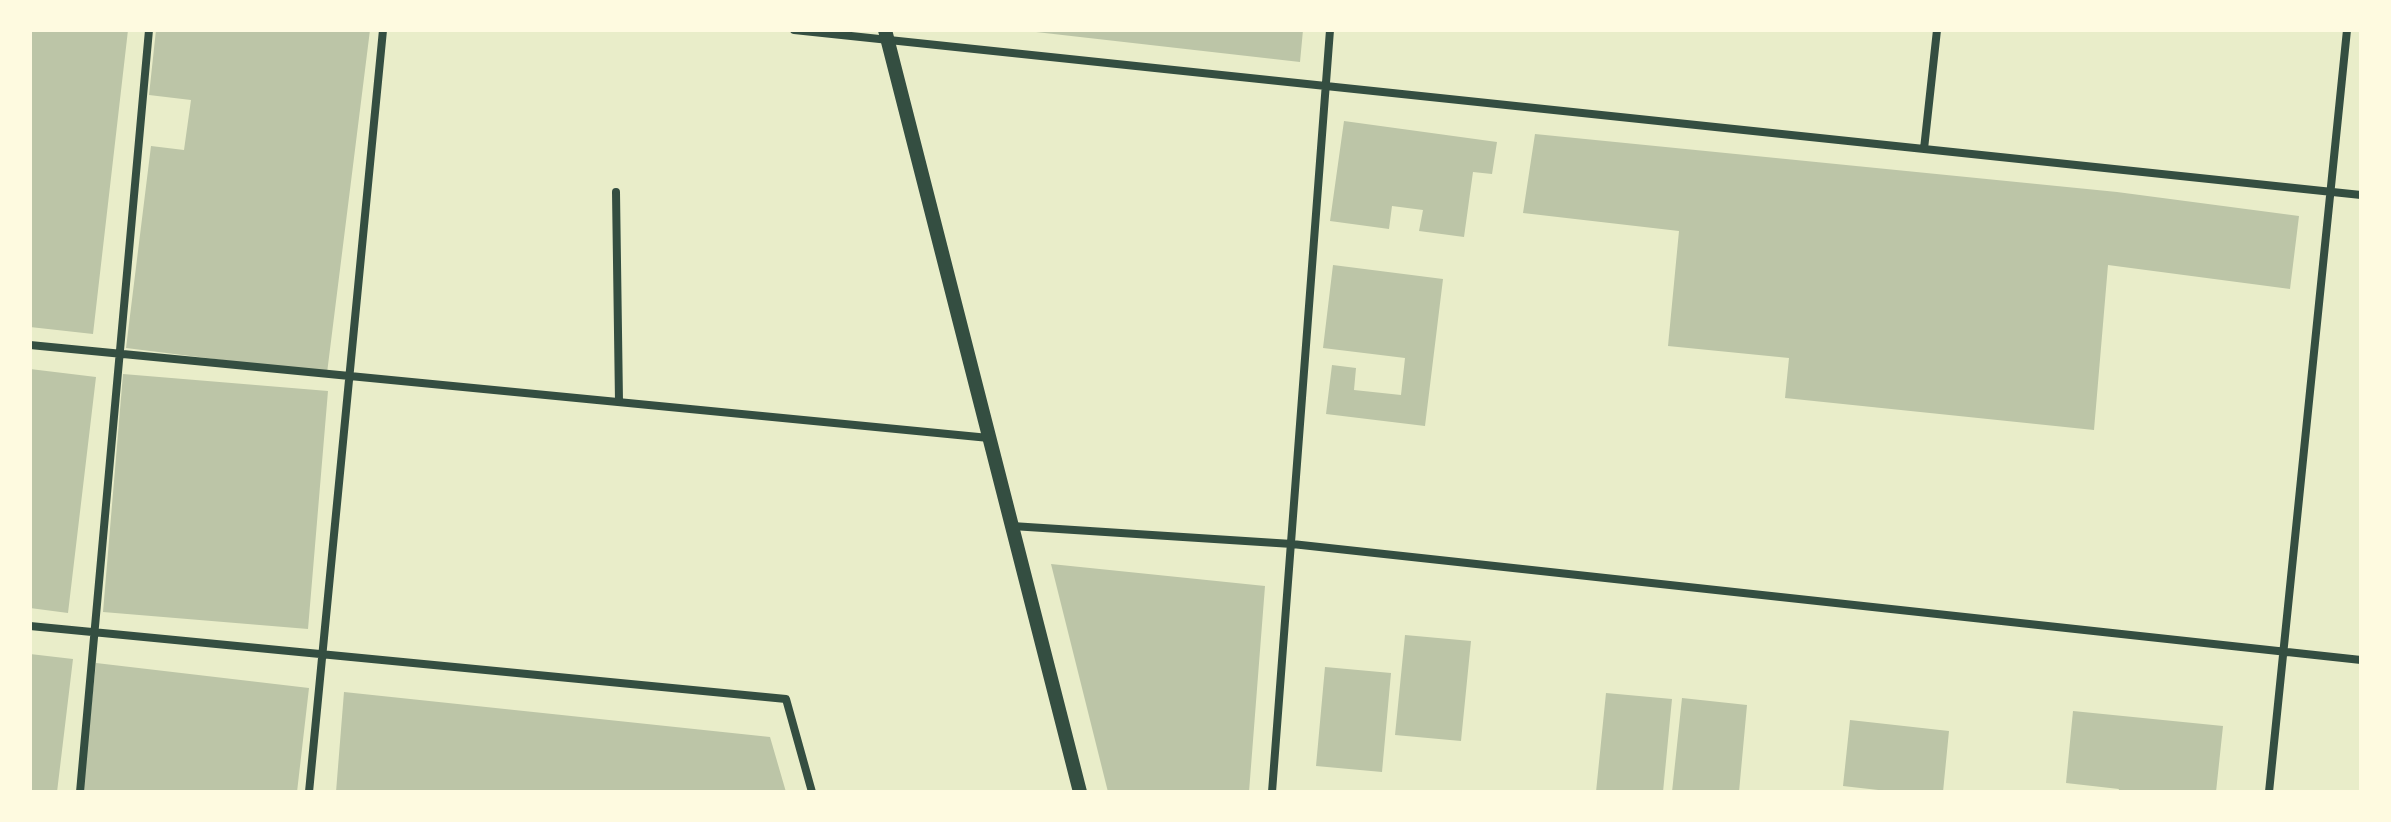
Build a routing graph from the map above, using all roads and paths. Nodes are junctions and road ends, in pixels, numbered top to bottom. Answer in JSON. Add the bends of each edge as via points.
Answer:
{"nodes":[{"id":1,"x":149,"y":30,"type":"edge"},
{"id":2,"x":383,"y":30,"type":"edge"},
{"id":3,"x":794,"y":30,"type":"edge"},
{"id":4,"x":1330,"y":30,"type":"edge"},
{"id":5,"x":1937,"y":30,"type":"edge"},
{"id":6,"x":2347,"y":30,"type":"edge"},
{"id":7,"x":886,"y":35,"type":"edge"},
{"id":8,"x":1325,"y":87,"type":"junction"},
{"id":9,"x":1924,"y":149,"type":"junction"},
{"id":10,"x":616,"y":192,"type":"dead end"},
{"id":11,"x":2330,"y":192,"type":"junction"},
{"id":12,"x":2361,"y":195,"type":"edge"},
{"id":13,"x":30,"y":345,"type":"edge"},
{"id":14,"x":120,"y":353,"type":"junction"},
{"id":15,"x":349,"y":376,"type":"junction"},
{"id":16,"x":619,"y":402,"type":"junction"},
{"id":17,"x":989,"y":438,"type":"junction"},
{"id":18,"x":1012,"y":526,"type":"junction"},
{"id":19,"x":1292,"y":544,"type":"junction"},
{"id":20,"x":30,"y":626,"type":"edge"},
{"id":21,"x":94,"y":632,"type":"junction"},
{"id":22,"x":2283,"y":652,"type":"junction"},
{"id":23,"x":322,"y":655,"type":"junction"},
{"id":24,"x":2361,"y":660,"type":"edge"},
{"id":25,"x":80,"y":792,"type":"edge"},
{"id":26,"x":309,"y":792,"type":"edge"},
{"id":27,"x":812,"y":792,"type":"edge"},
{"id":28,"x":1080,"y":792,"type":"edge"},
{"id":29,"x":1272,"y":792,"type":"edge"},
{"id":30,"x":2269,"y":792,"type":"edge"}],
"edges":[{"from":1,"to":14,"type":"street"},
{"from":2,"to":15,"type":"street"},
{"from":3,"to":7,"type":"street"},
{"from":4,"to":8,"type":"street"},
{"from":5,"to":9,"type":"street"},
{"from":6,"to":11,"type":"street"},
{"from":7,"to":8,"type":"street"},
{"from":7,"to":17,"type":"street"},
{"from":8,"to":9,"type":"street"},
{"from":8,"to":19,"type":"street"},
{"from":9,"to":11,"type":"street"},
{"from":10,"to":16,"type":"street"},
{"from":11,"to":12,"type":"street"},
{"from":11,"to":22,"type":"street"},
{"from":13,"to":14,"type":"street"},
{"from":14,"to":15,"type":"street"},
{"from":14,"to":21,"type":"street"},
{"from":15,"to":16,"type":"street"},
{"from":15,"to":23,"type":"street"},
{"from":16,"to":17,"type":"street"},
{"from":17,"to":18,"type":"street"},
{"from":18,"to":19,"type":"street"},
{"from":18,"to":28,"type":"street"},
{"from":19,"to":22,"type":"street"},
{"from":19,"to":29,"type":"street"},
{"from":20,"to":21,"type":"street"},
{"from":21,"to":23,"type":"street"},
{"from":21,"to":25,"type":"street"},
{"from":22,"to":24,"type":"street"},
{"from":22,"to":30,"type":"street"},
{"from":23,"to":26,"type":"street"},
{"from":23,"to":27,"type":"street","via":[[786,699]]}]}
